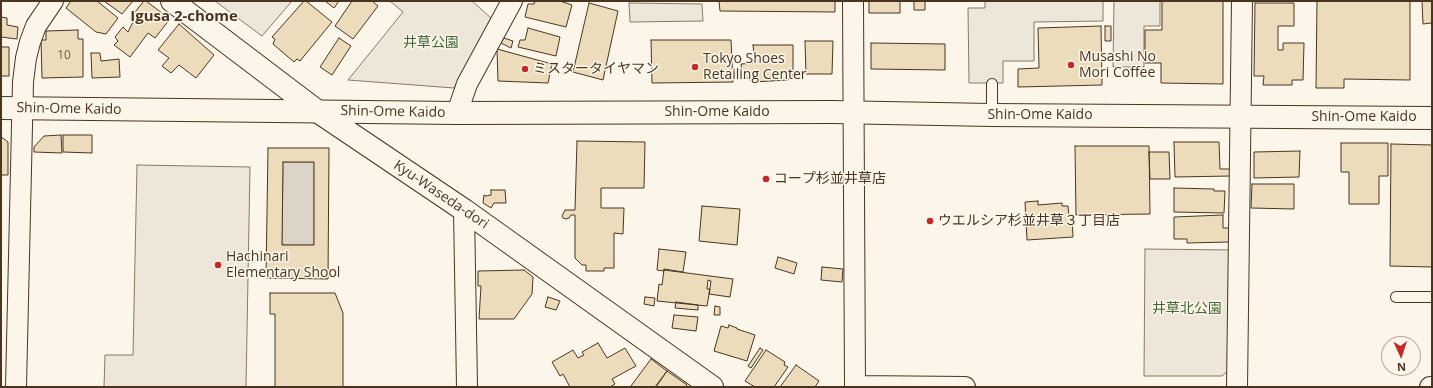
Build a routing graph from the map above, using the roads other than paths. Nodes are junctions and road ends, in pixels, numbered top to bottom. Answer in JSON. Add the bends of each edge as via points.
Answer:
{"nodes":[{"id":1,"x":53,"y":1,"type":"edge"},
{"id":2,"x":172,"y":1,"type":"edge"},
{"id":3,"x":512,"y":1,"type":"edge"},
{"id":4,"x":853,"y":1,"type":"edge"},
{"id":5,"x":1242,"y":1,"type":"edge"},
{"id":6,"x":992,"y":84,"type":"dead end"},
{"id":7,"x":11,"y":108,"type":"edge"},
{"id":8,"x":317,"y":111,"type":"junction"},
{"id":9,"x":457,"y":113,"type":"junction"},
{"id":10,"x":853,"y":113,"type":"junction"},
{"id":11,"x":992,"y":115,"type":"junction"},
{"id":12,"x":1241,"y":116,"type":"junction"},
{"id":13,"x":1432,"y":118,"type":"edge"},
{"id":14,"x":464,"y":210,"type":"junction"},
{"id":15,"x":1432,"y":296,"type":"edge"},
{"id":16,"x":1396,"y":297,"type":"dead end"},
{"id":17,"x":11,"y":383,"type":"edge"},
{"id":18,"x":703,"y":385,"type":"edge"},
{"id":19,"x":856,"y":386,"type":"edge"},
{"id":20,"x":467,"y":387,"type":"edge"},
{"id":21,"x":965,"y":387,"type":"edge"},
{"id":22,"x":1237,"y":387,"type":"edge"}],
"edges":[{"from":1,"to":7,"type":"street","via":[[36,26]]},
{"from":2,"to":8,"type":"main road","name":"Kyu-Waseda-dori"},
{"from":3,"to":9,"type":"street","via":[[467,84]]},
{"from":4,"to":10,"type":"street"},
{"from":5,"to":12,"type":"street"},
{"from":6,"to":11,"type":"lane"},
{"from":7,"to":8,"type":"main road","name":"Shin-Ome Kaido"},
{"from":7,"to":17,"type":"street"},
{"from":8,"to":9,"type":"main road","name":"Shin-Ome Kaido"},
{"from":8,"to":14,"type":"main road","name":"Kyu-Waseda-dori"},
{"from":9,"to":10,"type":"main road","name":"Shin-Ome Kaido"},
{"from":10,"to":11,"type":"main road","name":"Shin-Ome Kaido"},
{"from":10,"to":19,"type":"street"},
{"from":11,"to":12,"type":"main road","name":"Shin-Ome Kaido"},
{"from":12,"to":13,"type":"main road","name":"Shin-Ome Kaido"},
{"from":12,"to":22,"type":"street"},
{"from":14,"to":18,"type":"main road","name":"Kyu-Waseda-dori"},
{"from":14,"to":20,"type":"street"},
{"from":15,"to":16,"type":"lane"},
{"from":19,"to":21,"type":"street"}]}
